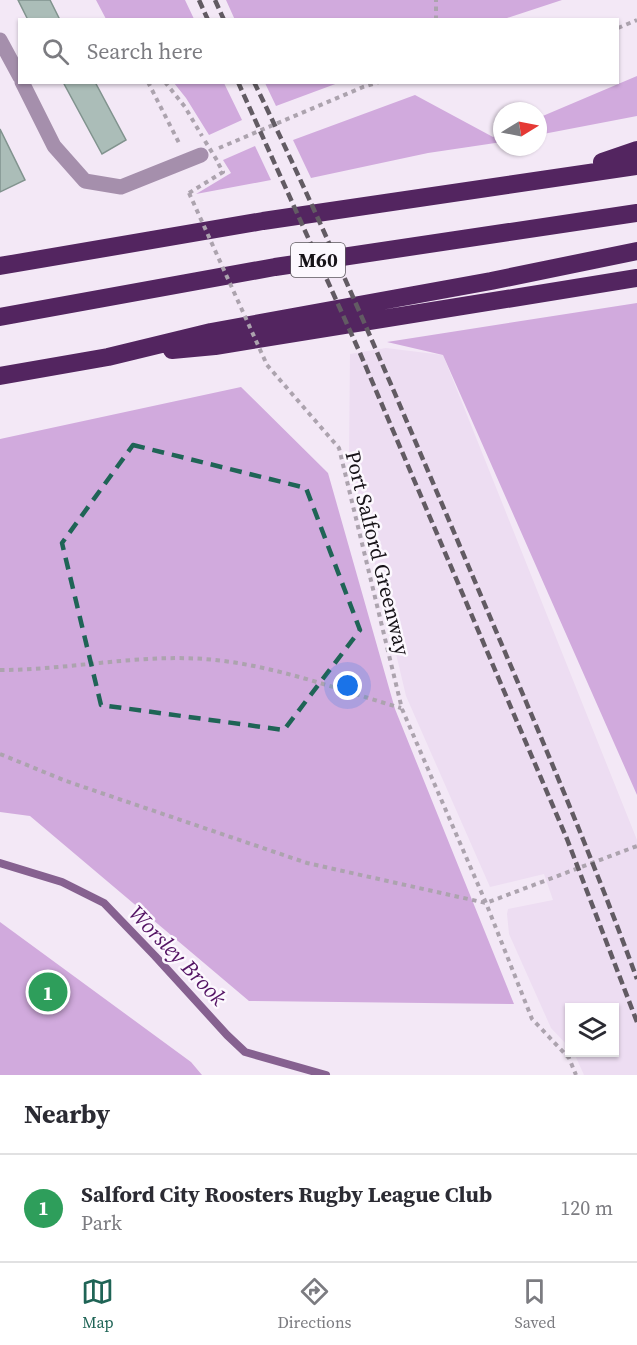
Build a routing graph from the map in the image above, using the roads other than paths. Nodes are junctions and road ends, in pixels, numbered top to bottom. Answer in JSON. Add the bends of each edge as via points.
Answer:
{"nodes":[{"id":1,"x":0,"y":40,"type":"edge"},
{"id":2,"x":11,"y":71,"type":"edge"},
{"id":3,"x":23,"y":84,"type":"edge"},
{"id":4,"x":637,"y":150,"type":"edge"},
{"id":5,"x":198,"y":152,"type":"road end"},
{"id":6,"x":637,"y":166,"type":"edge"},
{"id":7,"x":561,"y":177,"type":"junction"},
{"id":8,"x":637,"y":213,"type":"edge"},
{"id":9,"x":637,"y":251,"type":"edge"},
{"id":10,"x":0,"y":266,"type":"edge"},
{"id":11,"x":637,"y":278,"type":"edge"},
{"id":12,"x":0,"y":317,"type":"edge"},
{"id":13,"x":108,"y":357,"type":"junction"},
{"id":14,"x":0,"y":376,"type":"edge"}],
"edges":[{"from":1,"to":2,"type":"street"},
{"from":3,"to":5,"type":"street","via":[[54,146],[85,181],[121,187]]},
{"from":4,"to":7,"type":"highway","number":"M60"},
{"from":6,"to":7,"type":"highway","number":"M60"},
{"from":7,"to":10,"type":"highway","number":"M60","via":[[263,221]]},
{"from":8,"to":12,"type":"highway","number":"M60","via":[[275,267]]},
{"from":9,"to":13,"type":"highway","number":"M60","via":[[211,332]]},
{"from":11,"to":13,"type":"highway","number":"M60","via":[[215,346]]},
{"from":13,"to":14,"type":"highway","number":"M60"}]}
